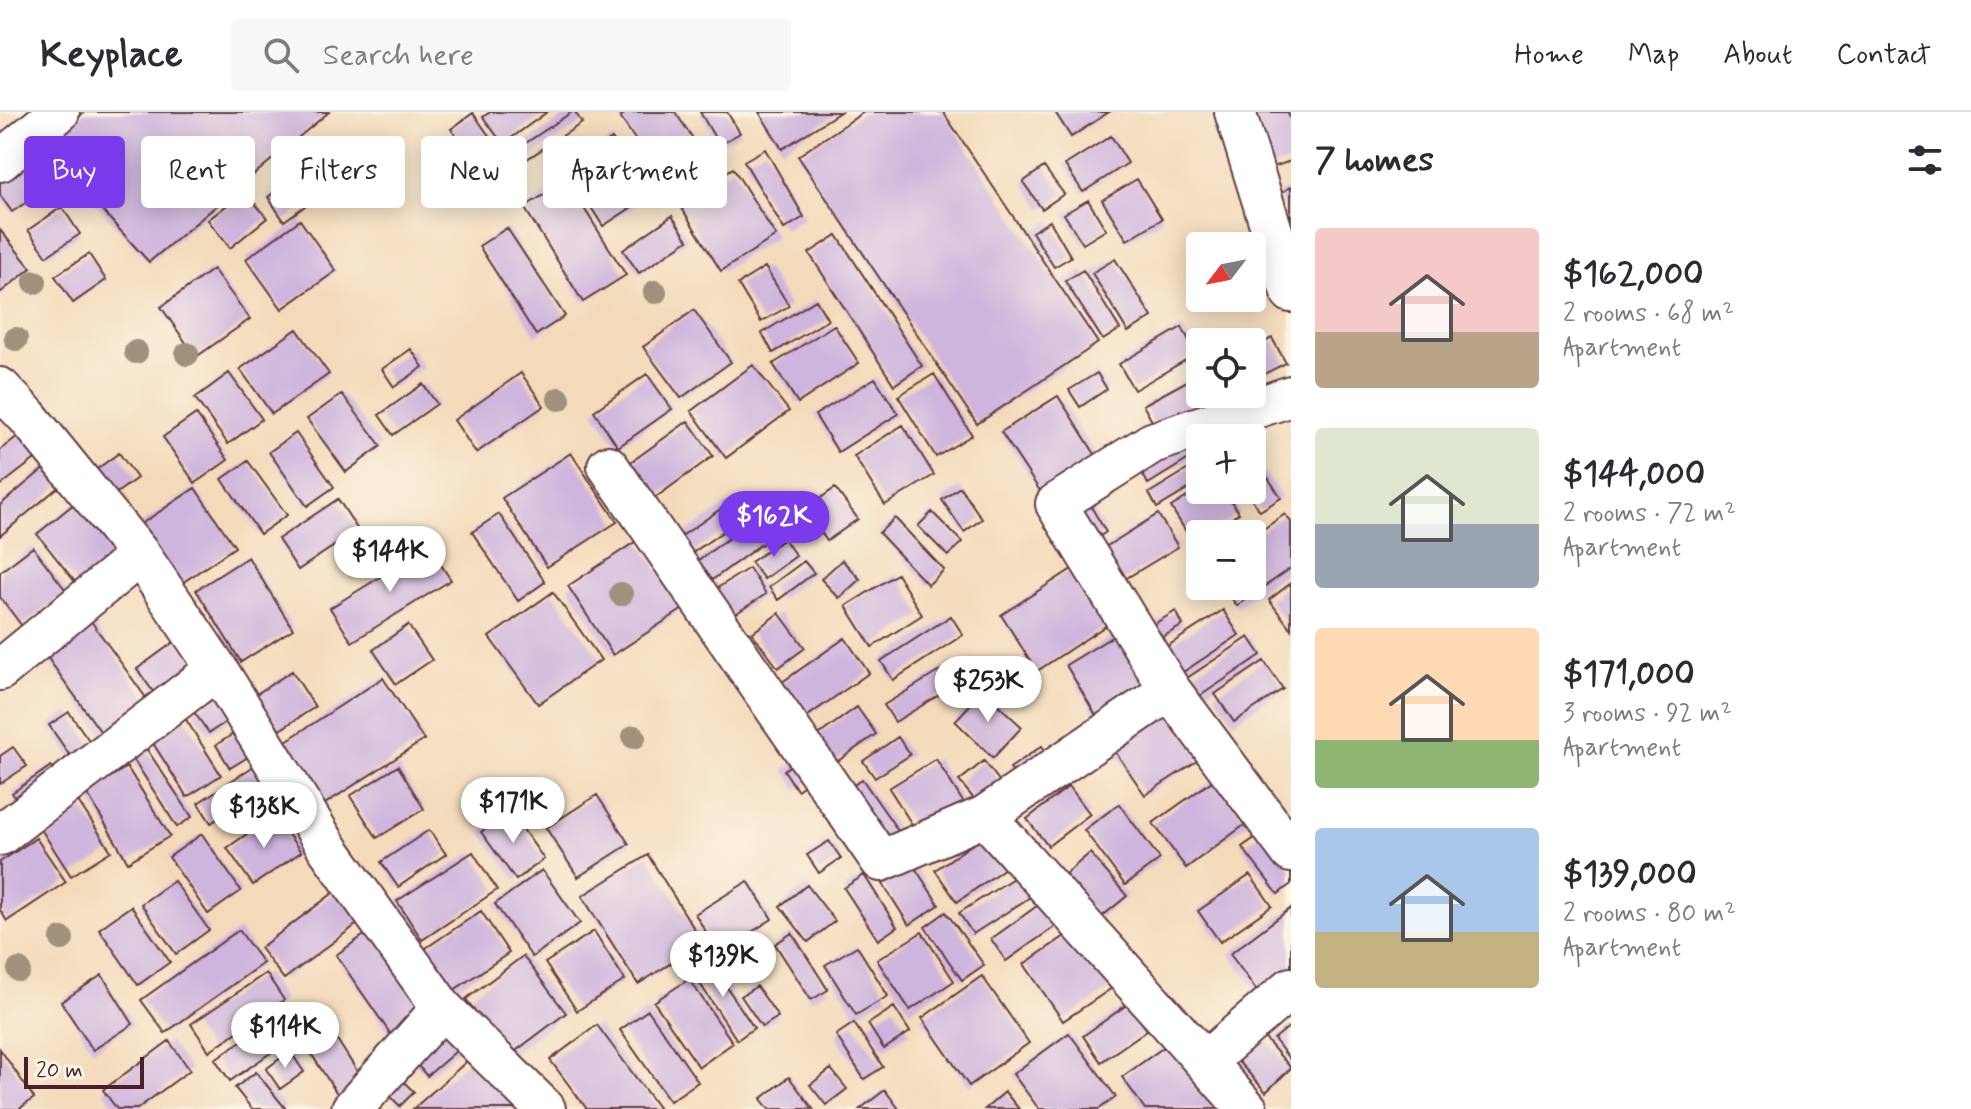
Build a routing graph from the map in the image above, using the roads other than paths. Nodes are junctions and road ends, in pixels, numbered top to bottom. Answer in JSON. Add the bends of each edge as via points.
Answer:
{"nodes":[{"id":1,"x":59,"y":112,"type":"edge"},
{"id":2,"x":1235,"y":112,"type":"edge"},
{"id":3,"x":0,"y":161,"type":"edge"},
{"id":4,"x":1291,"y":292,"type":"edge"},
{"id":5,"x":0,"y":388,"type":"edge"},
{"id":6,"x":1291,"y":396,"type":"edge"},
{"id":7,"x":608,"y":466,"type":"dead end"},
{"id":8,"x":140,"y":555,"type":"junction"},
{"id":9,"x":217,"y":669,"type":"junction"},
{"id":10,"x":0,"y":670,"type":"edge"},
{"id":11,"x":1170,"y":690,"type":"junction"},
{"id":12,"x":985,"y":816,"type":"junction"},
{"id":13,"x":0,"y":835,"type":"edge"},
{"id":14,"x":1291,"y":852,"type":"edge"},
{"id":15,"x":1291,"y":988,"type":"edge"},
{"id":16,"x":442,"y":1008,"type":"junction"},
{"id":17,"x":1206,"y":1061,"type":"junction"},
{"id":18,"x":352,"y":1109,"type":"edge"},
{"id":19,"x":545,"y":1109,"type":"edge"},
{"id":20,"x":1247,"y":1109,"type":"edge"}],
"edges":[{"from":1,"to":3,"type":"street"},
{"from":2,"to":4,"type":"street"},
{"from":5,"to":8,"type":"street"},
{"from":6,"to":11,"type":"street","via":[[1152,443],[1056,504]]},
{"from":7,"to":12,"type":"street","via":[[881,861]]},
{"from":8,"to":9,"type":"street"},
{"from":8,"to":10,"type":"street"},
{"from":9,"to":13,"type":"street"},
{"from":9,"to":16,"type":"street","via":[[327,847]]},
{"from":11,"to":12,"type":"street"},
{"from":11,"to":14,"type":"street"},
{"from":12,"to":17,"type":"street"},
{"from":15,"to":17,"type":"street"},
{"from":16,"to":18,"type":"street"},
{"from":16,"to":19,"type":"street"},
{"from":17,"to":20,"type":"street"}]}
